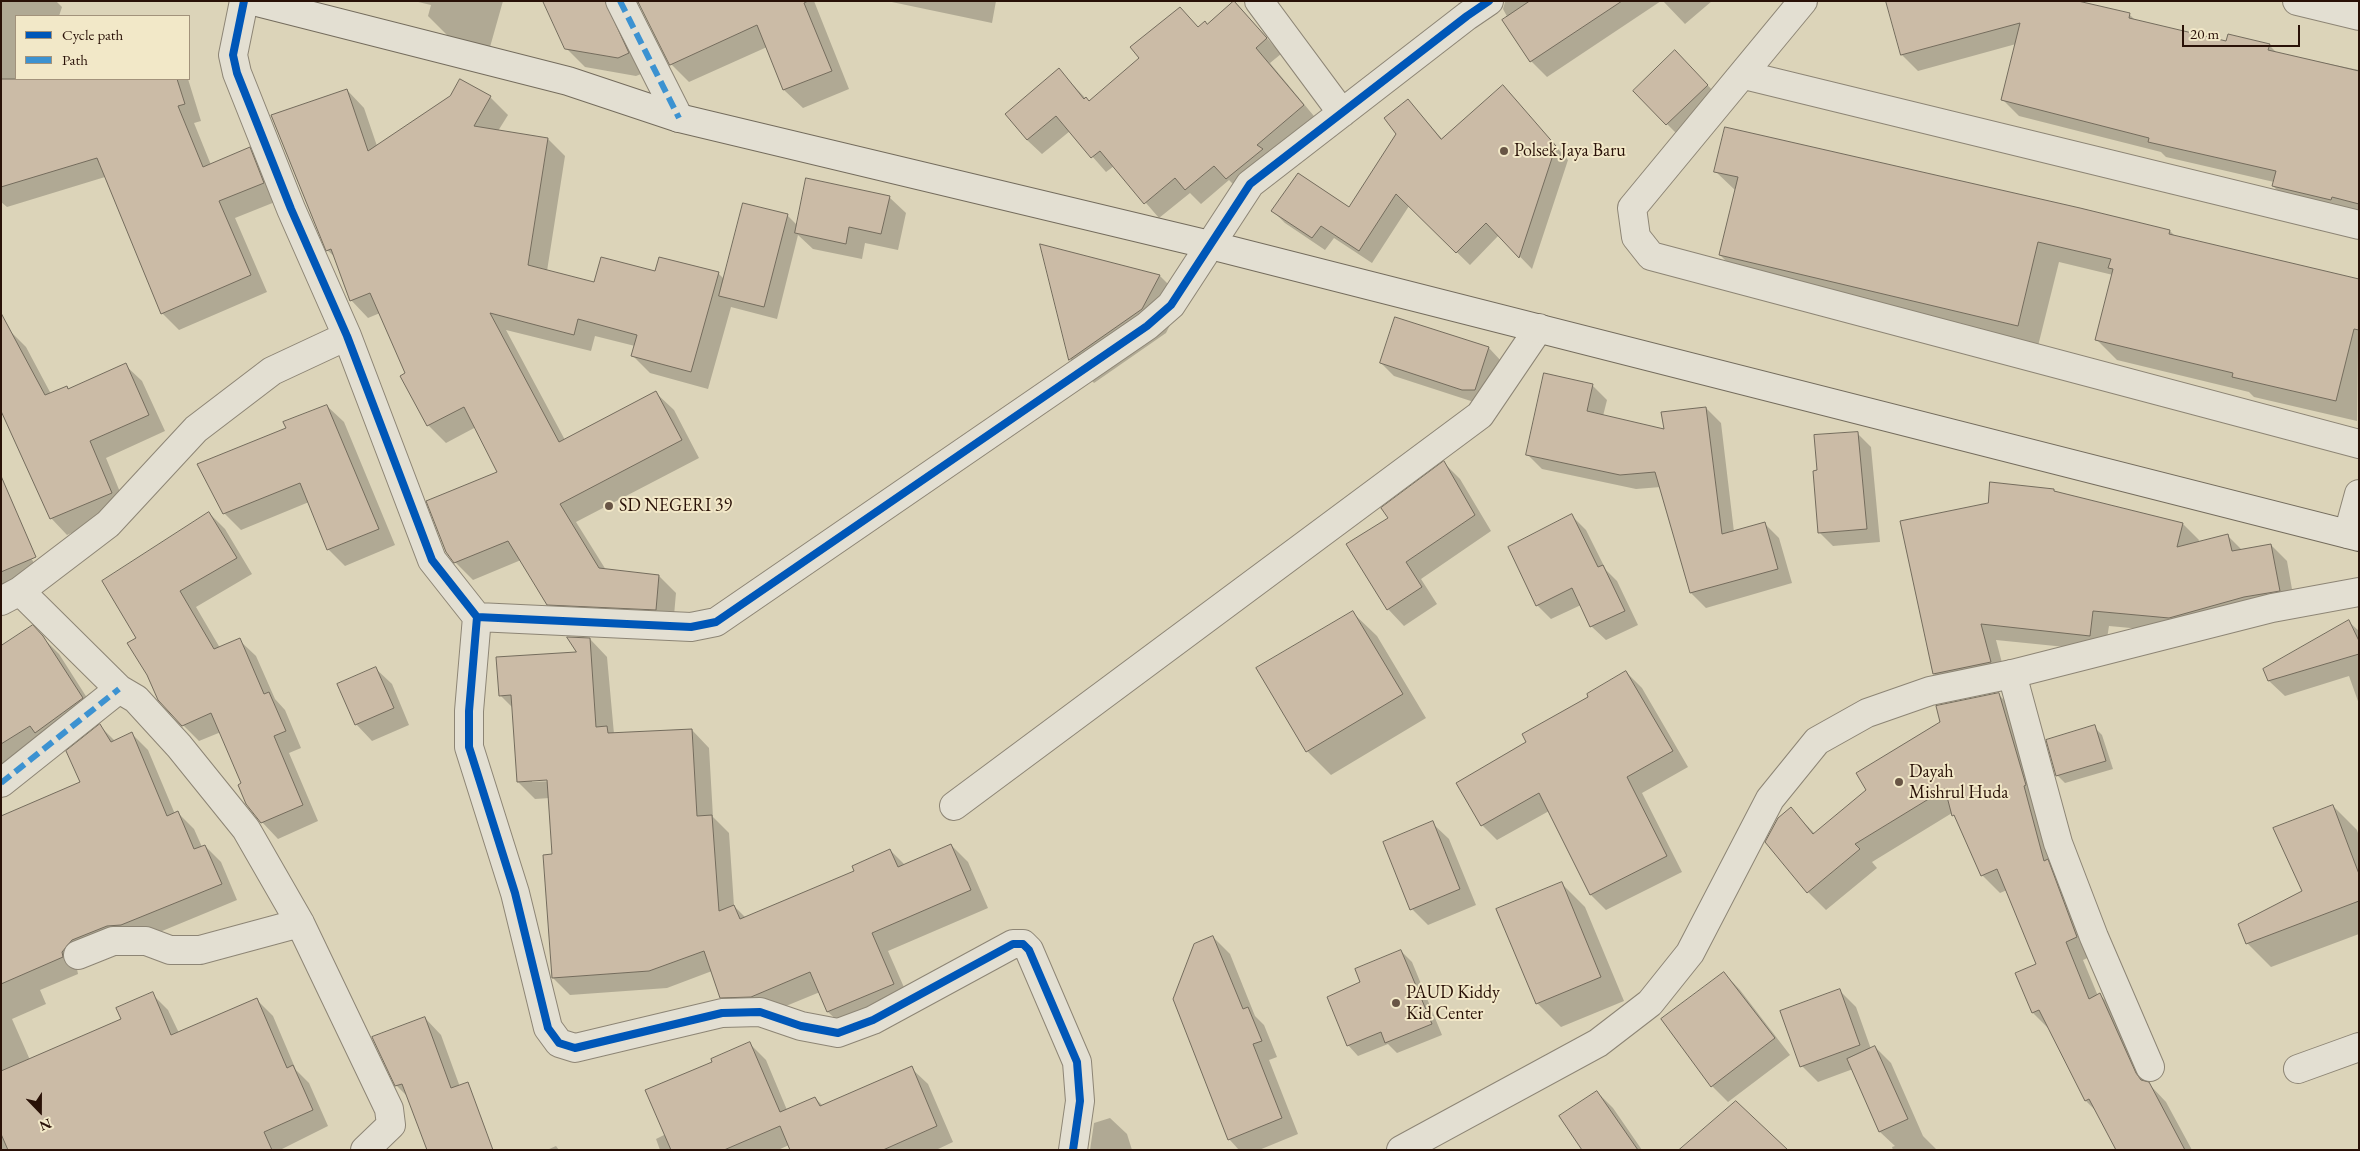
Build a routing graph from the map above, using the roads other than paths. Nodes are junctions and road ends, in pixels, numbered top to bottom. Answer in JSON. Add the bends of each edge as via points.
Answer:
{"nodes":[{"id":1,"x":244,"y":1,"type":"edge"},
{"id":2,"x":253,"y":1,"type":"edge"},
{"id":3,"x":620,"y":1,"type":"edge"},
{"id":4,"x":1259,"y":1,"type":"edge"},
{"id":5,"x":1803,"y":1,"type":"edge"},
{"id":6,"x":2297,"y":1,"type":"edge"},
{"id":7,"x":1471,"y":6,"type":"edge"},
{"id":8,"x":2359,"y":16,"type":"edge"},
{"id":9,"x":1744,"y":75,"type":"junction"},
{"id":10,"x":1342,"y":113,"type":"junction"},
{"id":11,"x":679,"y":118,"type":"junction"},
{"id":12,"x":2359,"y":225,"type":"edge"},
{"id":13,"x":1210,"y":245,"type":"junction"},
{"id":14,"x":1539,"y":328,"type":"junction"},
{"id":15,"x":347,"y":336,"type":"junction"},
{"id":16,"x":2359,"y":444,"type":"edge"},
{"id":17,"x":2359,"y":494,"type":"edge"},
{"id":18,"x":2353,"y":536,"type":"edge"},
{"id":19,"x":2359,"y":592,"type":"edge"},
{"id":20,"x":11,"y":596,"type":"edge"},
{"id":21,"x":477,"y":617,"type":"junction"},
{"id":22,"x":2012,"y":674,"type":"junction"},
{"id":23,"x":119,"y":689,"type":"junction"},
{"id":24,"x":1,"y":783,"type":"edge"},
{"id":25,"x":954,"y":806,"type":"dead end"},
{"id":26,"x":300,"y":923,"type":"junction"},
{"id":27,"x":78,"y":955,"type":"dead end"},
{"id":28,"x":2359,"y":1047,"type":"edge"},
{"id":29,"x":2150,"y":1067,"type":"dead end"},
{"id":30,"x":2298,"y":1068,"type":"dead end"},
{"id":31,"x":1409,"y":1148,"type":"edge"},
{"id":32,"x":365,"y":1150,"type":"edge"},
{"id":33,"x":1073,"y":1150,"type":"edge"}],
"edges":[{"from":1,"to":15,"type":"street","via":[[233,55],[237,73],[291,209]]},
{"from":2,"to":11,"type":"street","via":[[568,81]]},
{"from":3,"to":11,"type":"street"},
{"from":4,"to":10,"type":"street"},
{"from":5,"to":9,"type":"street"},
{"from":6,"to":8,"type":"street"},
{"from":7,"to":10,"type":"street"},
{"from":9,"to":12,"type":"street"},
{"from":9,"to":16,"type":"street","via":[[1632,208],[1636,237],[1651,256]]},
{"from":10,"to":13,"type":"street","via":[[1250,184]]},
{"from":11,"to":13,"type":"street"},
{"from":13,"to":14,"type":"street"},
{"from":13,"to":21,"type":"street","via":[[1171,305],[1147,326],[716,622],[691,627]]},
{"from":14,"to":18,"type":"street"},
{"from":14,"to":25,"type":"street","via":[[1480,415]]},
{"from":15,"to":20,"type":"street","via":[[272,371],[196,429],[108,524]]},
{"from":15,"to":21,"type":"street","via":[[432,560]]},
{"from":17,"to":18,"type":"street"},
{"from":19,"to":22,"type":"street","via":[[2272,608]]},
{"from":20,"to":23,"type":"street"},
{"from":21,"to":33,"type":"street","via":[[469,747],[515,893],[548,1028],[559,1043],[575,1048],[731,1012],[760,1012],[801,1026],[838,1033],[873,1020],[1013,944],[1023,944],[1029,950],[1077,1062],[1080,1100]]},
{"from":22,"to":29,"type":"street","via":[[2058,843]]},
{"from":22,"to":31,"type":"street","via":[[1930,691],[1867,713],[1817,741],[1770,798],[1690,953],[1650,1003],[1598,1043]]},
{"from":23,"to":24,"type":"street"},
{"from":23,"to":26,"type":"street","via":[[136,699],[179,746],[246,829]]},
{"from":26,"to":27,"type":"street","via":[[200,950],[170,950],[146,941],[113,941]]},
{"from":26,"to":32,"type":"street","via":[[389,1109],[391,1125]]},
{"from":28,"to":30,"type":"street"}]}
